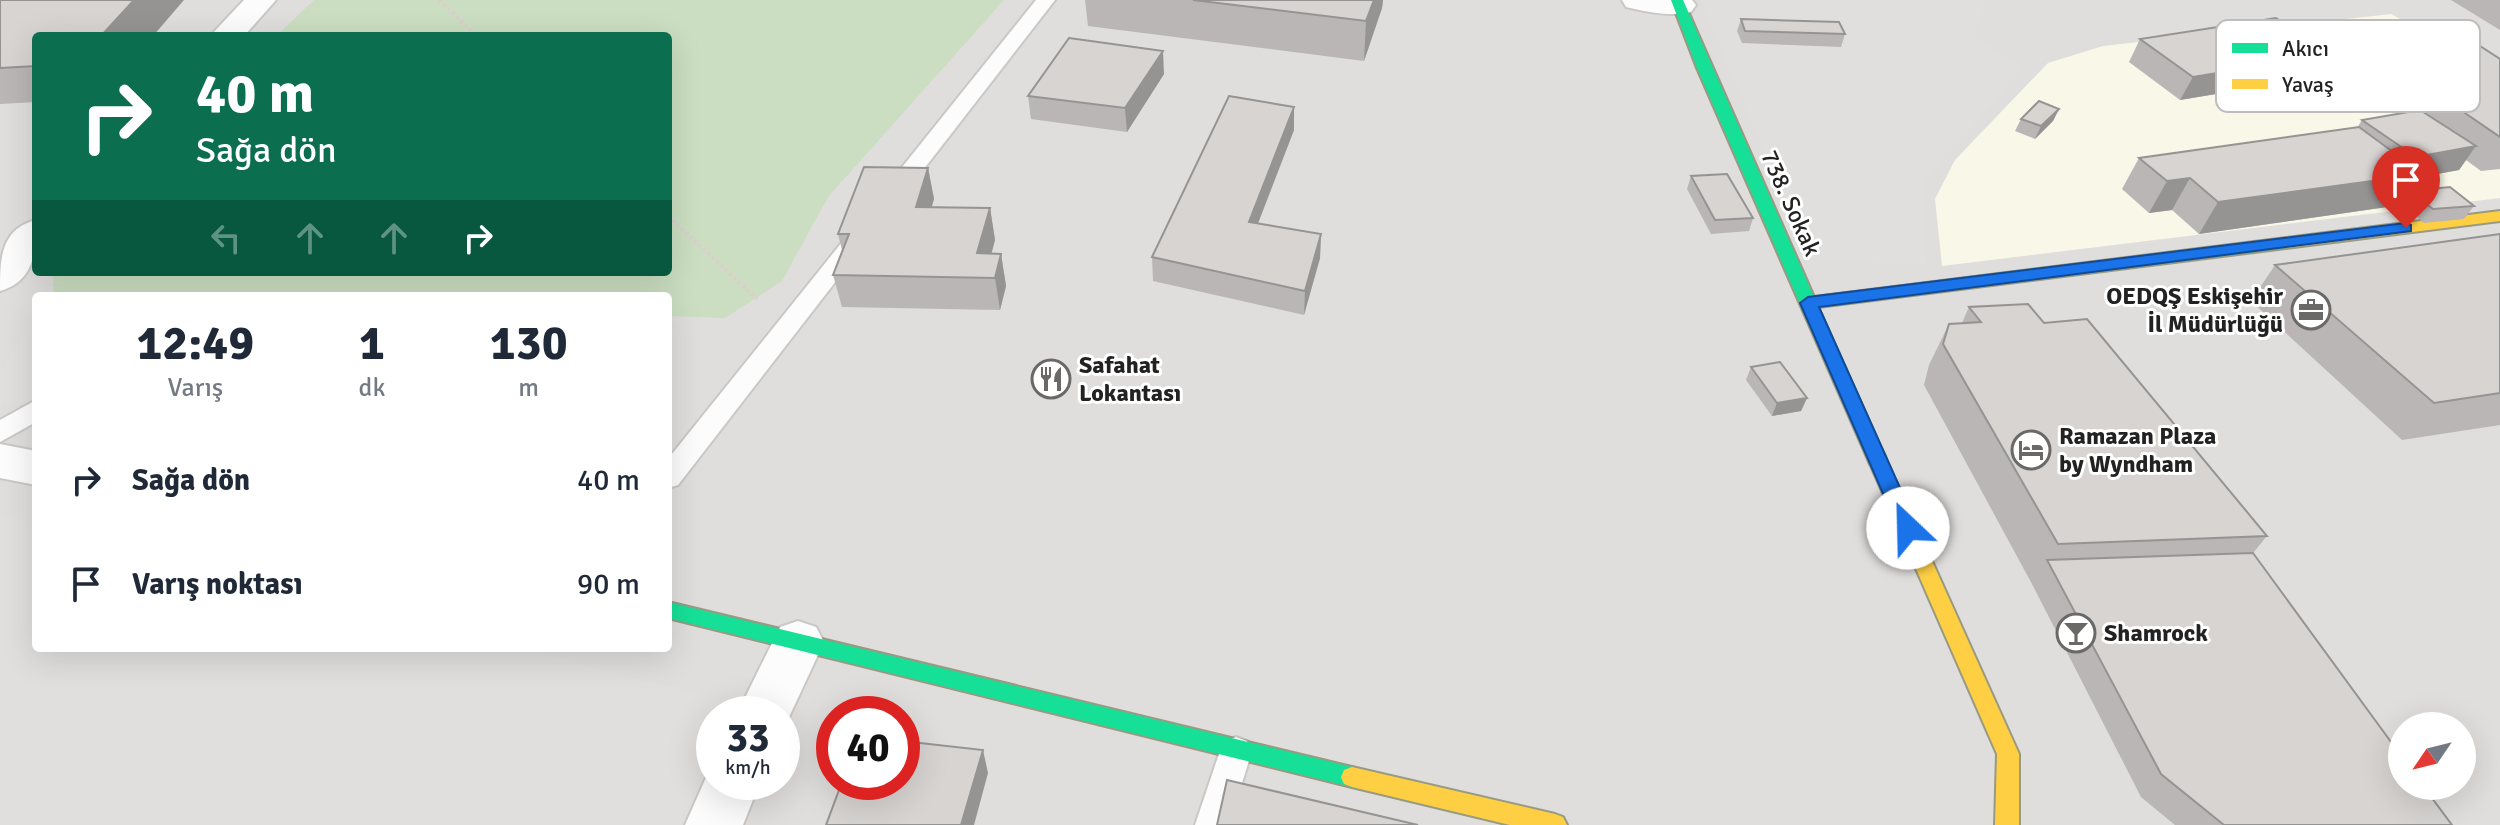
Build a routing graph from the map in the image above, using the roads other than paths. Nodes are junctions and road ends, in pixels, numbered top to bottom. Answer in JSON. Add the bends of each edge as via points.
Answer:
{"nodes":[{"id":1,"x":261,"y":0,"type":"edge"},
{"id":2,"x":1046,"y":0,"type":"edge"},
{"id":3,"x":1637,"y":0,"type":"edge"},
{"id":4,"x":1678,"y":3,"type":"edge"},
{"id":5,"x":230,"y":32,"type":"edge"},
{"id":6,"x":2500,"y":216,"type":"edge"},
{"id":7,"x":32,"y":237,"type":"edge"},
{"id":8,"x":0,"y":278,"type":"edge"},
{"id":9,"x":1808,"y":303,"type":"junction"},
{"id":10,"x":32,"y":412,"type":"edge"},
{"id":11,"x":0,"y":433,"type":"edge"},
{"id":12,"x":0,"y":461,"type":"edge"},
{"id":13,"x":32,"y":467,"type":"edge"},
{"id":14,"x":672,"y":473,"type":"edge"},
{"id":15,"x":672,"y":611,"type":"edge"},
{"id":16,"x":798,"y":642,"type":"junction"},
{"id":17,"x":772,"y":696,"type":"edge"},
{"id":18,"x":1236,"y":751,"type":"junction"},
{"id":19,"x":724,"y":800,"type":"edge"},
{"id":20,"x":714,"y":825,"type":"edge"},
{"id":21,"x":1212,"y":825,"type":"edge"},
{"id":22,"x":1555,"y":825,"type":"edge"},
{"id":23,"x":2007,"y":825,"type":"edge"}],
"edges":[{"from":1,"to":5,"type":"street"},
{"from":2,"to":14,"type":"lane"},
{"from":3,"to":4,"type":"street"},
{"from":4,"to":9,"type":"street","name":"738. Sokak"},
{"from":6,"to":9,"type":"street"},
{"from":7,"to":8,"type":"street"},
{"from":9,"to":23,"type":"street","name":"738. Sokak","via":[[2008,754]]},
{"from":10,"to":11,"type":"lane"},
{"from":12,"to":13,"type":"street"},
{"from":15,"to":16,"type":"street"},
{"from":16,"to":17,"type":"street"},
{"from":16,"to":18,"type":"street"},
{"from":18,"to":21,"type":"lane"},
{"from":18,"to":22,"type":"street"},
{"from":19,"to":20,"type":"street"}]}
